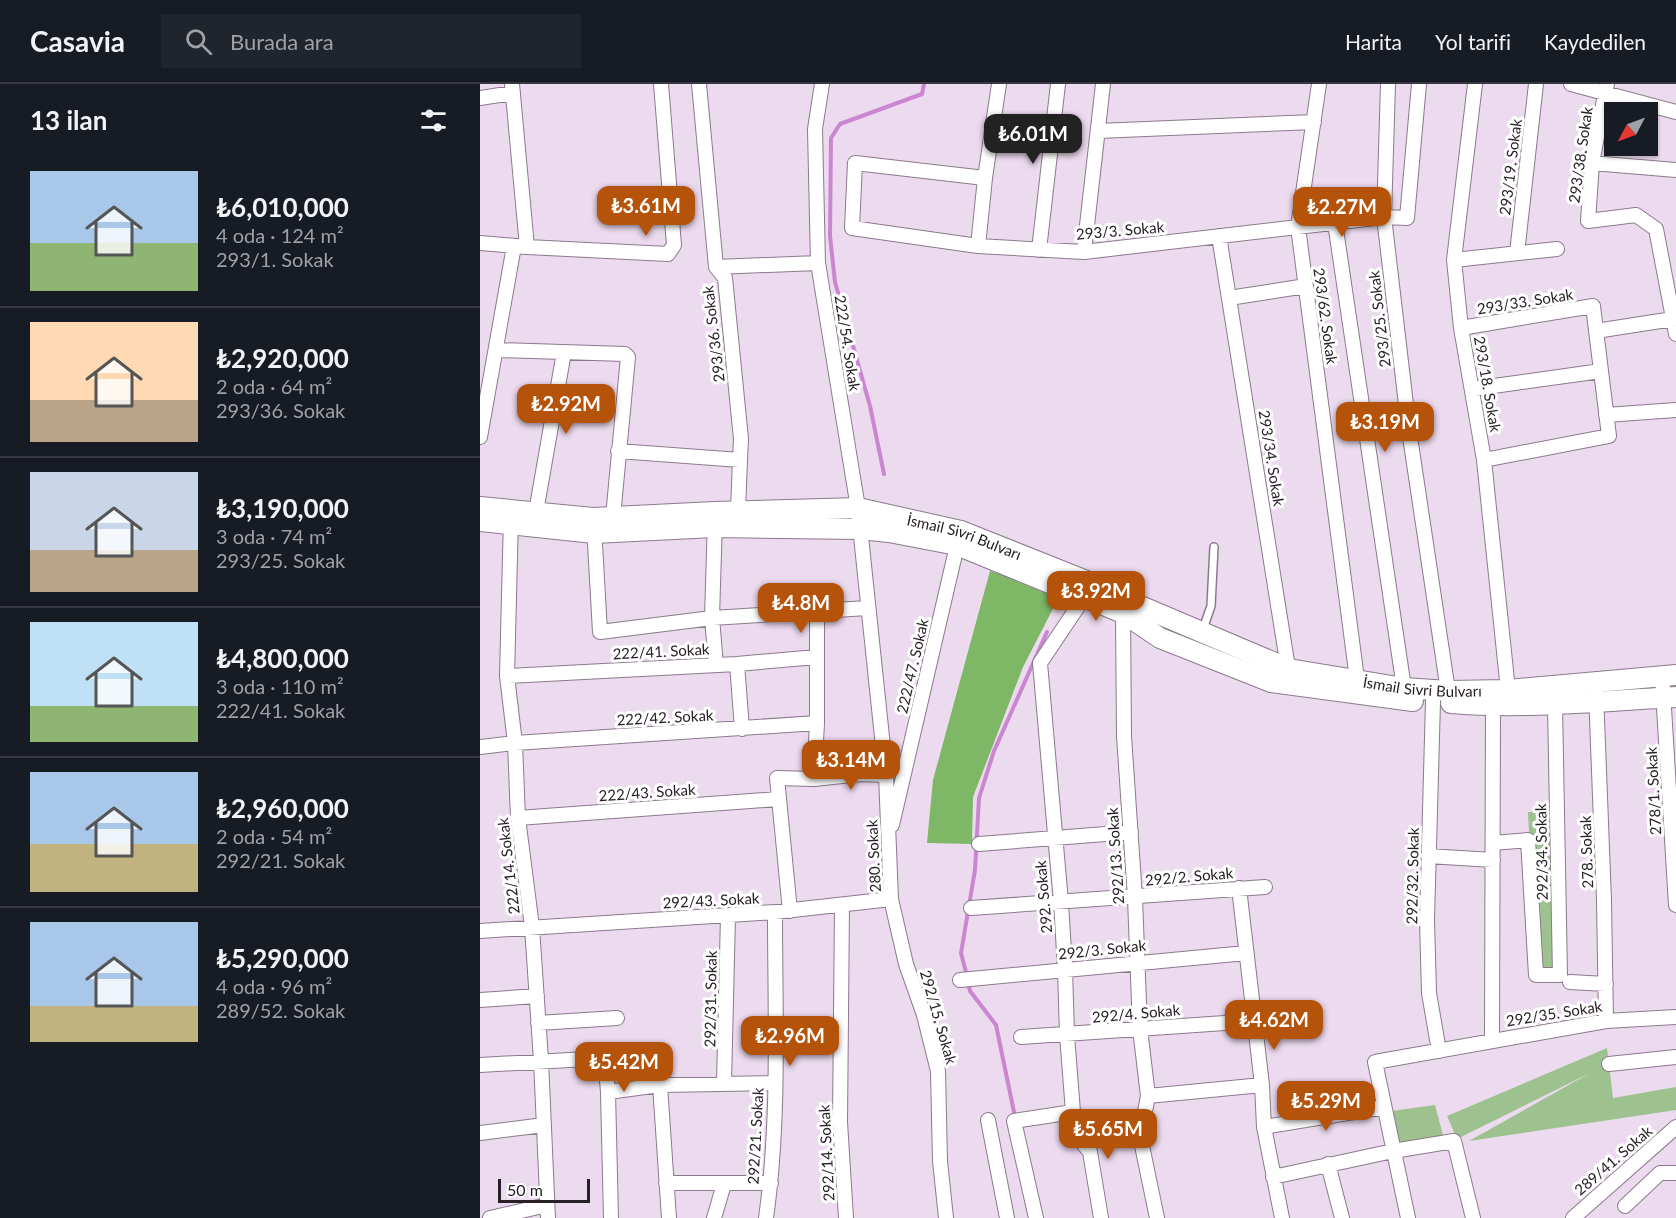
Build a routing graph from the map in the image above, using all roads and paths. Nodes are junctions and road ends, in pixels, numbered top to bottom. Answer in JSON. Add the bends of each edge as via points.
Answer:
{"nodes":[{"id":1,"x":661,"y":84,"type":"edge"},
{"id":2,"x":699,"y":84,"type":"edge"},
{"id":3,"x":822,"y":84,"type":"edge"},
{"id":4,"x":999,"y":84,"type":"edge"},
{"id":5,"x":1058,"y":84,"type":"edge"},
{"id":6,"x":1103,"y":84,"type":"edge"},
{"id":7,"x":1318,"y":84,"type":"edge"},
{"id":8,"x":1388,"y":84,"type":"edge"},
{"id":9,"x":1419,"y":84,"type":"edge"},
{"id":10,"x":1475,"y":84,"type":"edge"},
{"id":11,"x":1536,"y":84,"type":"edge"},
{"id":12,"x":1571,"y":84,"type":"edge"},
{"id":13,"x":512,"y":88,"type":"edge"},
{"id":14,"x":1606,"y":89,"type":"edge"},
{"id":15,"x":480,"y":98,"type":"edge"},
{"id":16,"x":1676,"y":112,"type":"edge"},
{"id":17,"x":1314,"y":122,"type":"junction"},
{"id":18,"x":1098,"y":131,"type":"junction"},
{"id":19,"x":1592,"y":163,"type":"junction"},
{"id":20,"x":1676,"y":170,"type":"edge"},
{"id":21,"x":985,"y":177,"type":"junction"},
{"id":22,"x":1384,"y":217,"type":"junction"},
{"id":23,"x":1335,"y":223,"type":"junction"},
{"id":24,"x":1298,"y":227,"type":"junction"},
{"id":25,"x":1219,"y":236,"type":"junction"},
{"id":26,"x":480,"y":243,"type":"edge"},
{"id":27,"x":978,"y":246,"type":"junction"},
{"id":28,"x":520,"y":247,"type":"junction"},
{"id":29,"x":1557,"y":249,"type":"dead end"},
{"id":30,"x":1039,"y":250,"type":"junction"},
{"id":31,"x":1084,"y":252,"type":"junction"},
{"id":32,"x":1517,"y":254,"type":"junction"},
{"id":33,"x":1454,"y":260,"type":"junction"},
{"id":34,"x":818,"y":263,"type":"junction"},
{"id":35,"x":716,"y":267,"type":"junction"},
{"id":36,"x":1306,"y":286,"type":"junction"},
{"id":37,"x":1229,"y":298,"type":"junction"},
{"id":38,"x":1673,"y":319,"type":"junction"},
{"id":39,"x":1461,"y":328,"type":"junction"},
{"id":40,"x":1596,"y":331,"type":"junction"},
{"id":41,"x":1676,"y":334,"type":"edge"},
{"id":42,"x":497,"y":350,"type":"junction"},
{"id":43,"x":564,"y":352,"type":"junction"},
{"id":44,"x":1601,"y":371,"type":"junction"},
{"id":45,"x":1472,"y":389,"type":"junction"},
{"id":46,"x":1676,"y":410,"type":"edge"},
{"id":47,"x":1606,"y":415,"type":"junction"},
{"id":48,"x":480,"y":437,"type":"edge"},
{"id":49,"x":618,"y":451,"type":"junction"},
{"id":50,"x":740,"y":460,"type":"junction"},
{"id":51,"x":1484,"y":460,"type":"junction"},
{"id":52,"x":480,"y":507,"type":"edge"},
{"id":53,"x":858,"y":508,"type":"junction"},
{"id":54,"x":738,"y":511,"type":"junction"},
{"id":55,"x":536,"y":512,"type":"junction"},
{"id":56,"x":511,"y":516,"type":"junction"},
{"id":57,"x":715,"y":519,"type":"junction"},
{"id":58,"x":480,"y":521,"type":"edge"},
{"id":59,"x":600,"y":523,"type":"junction"},
{"id":60,"x":860,"y":529,"type":"junction"},
{"id":61,"x":959,"y":538,"type":"junction"},
{"id":62,"x":1214,"y":548,"type":"dead end"},
{"id":63,"x":1089,"y":590,"type":"junction"},
{"id":64,"x":867,"y":608,"type":"junction"},
{"id":65,"x":817,"y":611,"type":"junction"},
{"id":66,"x":1123,"y":613,"type":"junction"},
{"id":67,"x":712,"y":618,"type":"junction"},
{"id":68,"x":1202,"y":632,"type":"junction"},
{"id":69,"x":1196,"y":652,"type":"junction"},
{"id":70,"x":817,"y":657,"type":"junction"},
{"id":71,"x":737,"y":664,"type":"junction"},
{"id":72,"x":716,"y":665,"type":"junction"},
{"id":73,"x":1669,"y":675,"type":"edge"},
{"id":74,"x":507,"y":676,"type":"junction"},
{"id":75,"x":1289,"y":677,"type":"junction"},
{"id":76,"x":1594,"y":682,"type":"junction"},
{"id":77,"x":1358,"y":688,"type":"junction"},
{"id":78,"x":1404,"y":688,"type":"junction"},
{"id":79,"x":1508,"y":690,"type":"junction"},
{"id":80,"x":1441,"y":696,"type":"junction"},
{"id":81,"x":1670,"y":697,"type":"edge"},
{"id":82,"x":1597,"y":702,"type":"junction"},
{"id":83,"x":1555,"y":705,"type":"junction"},
{"id":84,"x":1493,"y":706,"type":"junction"},
{"id":85,"x":817,"y":723,"type":"junction"},
{"id":86,"x":741,"y":729,"type":"junction"},
{"id":87,"x":515,"y":743,"type":"junction"},
{"id":88,"x":480,"y":747,"type":"edge"},
{"id":89,"x":1672,"y":765,"type":"edge"},
{"id":90,"x":886,"y":775,"type":"junction"},
{"id":91,"x":814,"y":779,"type":"junction"},
{"id":92,"x":778,"y":799,"type":"junction"},
{"id":93,"x":518,"y":818,"type":"junction"},
{"id":94,"x":1131,"y":832,"type":"junction"},
{"id":95,"x":1054,"y":836,"type":"junction"},
{"id":96,"x":1493,"y":843,"type":"junction"},
{"id":97,"x":979,"y":844,"type":"dead end"},
{"id":98,"x":888,"y":845,"type":"junction"},
{"id":99,"x":1428,"y":856,"type":"junction"},
{"id":100,"x":1493,"y":860,"type":"junction"},
{"id":101,"x":1265,"y":887,"type":"dead end"},
{"id":102,"x":1239,"y":888,"type":"junction"},
{"id":103,"x":1135,"y":898,"type":"junction"},
{"id":104,"x":891,"y":899,"type":"junction"},
{"id":105,"x":1061,"y":902,"type":"junction"},
{"id":106,"x":1676,"y":905,"type":"edge"},
{"id":107,"x":842,"y":906,"type":"junction"},
{"id":108,"x":971,"y":908,"type":"dead end"},
{"id":109,"x":790,"y":911,"type":"junction"},
{"id":110,"x":776,"y":912,"type":"junction"},
{"id":111,"x":728,"y":915,"type":"junction"},
{"id":112,"x":532,"y":927,"type":"junction"},
{"id":113,"x":480,"y":931,"type":"edge"},
{"id":114,"x":1246,"y":953,"type":"junction"},
{"id":115,"x":1137,"y":962,"type":"junction"},
{"id":116,"x":1065,"y":969,"type":"junction"},
{"id":117,"x":960,"y":980,"type":"dead end"},
{"id":118,"x":1570,"y":982,"type":"dead end"},
{"id":119,"x":1606,"y":984,"type":"junction"},
{"id":120,"x":537,"y":996,"type":"junction"},
{"id":121,"x":480,"y":1000,"type":"edge"},
{"id":122,"x":1676,"y":1017,"type":"edge"},
{"id":123,"x":617,"y":1018,"type":"dead end"},
{"id":124,"x":1254,"y":1021,"type":"junction"},
{"id":125,"x":1606,"y":1021,"type":"junction"},
{"id":126,"x":538,"y":1023,"type":"junction"},
{"id":127,"x":1140,"y":1029,"type":"junction"},
{"id":128,"x":1067,"y":1035,"type":"junction"},
{"id":129,"x":1021,"y":1037,"type":"dead end"},
{"id":130,"x":1492,"y":1039,"type":"junction"},
{"id":131,"x":1439,"y":1051,"type":"junction"},
{"id":132,"x":1676,"y":1057,"type":"edge"},
{"id":133,"x":541,"y":1060,"type":"junction"},
{"id":134,"x":1609,"y":1064,"type":"dead end"},
{"id":135,"x":480,"y":1065,"type":"edge"},
{"id":136,"x":774,"y":1083,"type":"junction"},
{"id":137,"x":724,"y":1084,"type":"junction"},
{"id":138,"x":660,"y":1085,"type":"junction"},
{"id":139,"x":1262,"y":1085,"type":"junction"},
{"id":140,"x":608,"y":1092,"type":"junction"},
{"id":141,"x":1148,"y":1096,"type":"junction"},
{"id":142,"x":1384,"y":1107,"type":"junction"},
{"id":143,"x":1073,"y":1112,"type":"junction"},
{"id":144,"x":988,"y":1120,"type":"dead end"},
{"id":145,"x":544,"y":1125,"type":"junction"},
{"id":146,"x":1264,"y":1127,"type":"junction"},
{"id":147,"x":1676,"y":1127,"type":"edge"},
{"id":148,"x":480,"y":1133,"type":"edge"},
{"id":149,"x":1393,"y":1150,"type":"junction"},
{"id":150,"x":1329,"y":1164,"type":"junction"},
{"id":151,"x":1676,"y":1173,"type":"edge"},
{"id":152,"x":1273,"y":1177,"type":"junction"},
{"id":153,"x":666,"y":1183,"type":"junction"},
{"id":154,"x":771,"y":1183,"type":"junction"},
{"id":155,"x":724,"y":1184,"type":"junction"},
{"id":156,"x":1624,"y":1206,"type":"dead end"},
{"id":157,"x":548,"y":1212,"type":"edge"},
{"id":158,"x":490,"y":1218,"type":"edge"},
{"id":159,"x":610,"y":1218,"type":"edge"},
{"id":160,"x":669,"y":1218,"type":"edge"},
{"id":161,"x":714,"y":1218,"type":"edge"},
{"id":162,"x":766,"y":1218,"type":"edge"},
{"id":163,"x":846,"y":1218,"type":"edge"},
{"id":164,"x":938,"y":1218,"type":"edge"},
{"id":165,"x":946,"y":1218,"type":"edge"},
{"id":166,"x":1007,"y":1218,"type":"edge"},
{"id":167,"x":1036,"y":1218,"type":"edge"},
{"id":168,"x":1101,"y":1218,"type":"edge"},
{"id":169,"x":1157,"y":1218,"type":"edge"},
{"id":170,"x":1282,"y":1218,"type":"edge"},
{"id":171,"x":1342,"y":1218,"type":"edge"},
{"id":172,"x":1408,"y":1218,"type":"edge"},
{"id":173,"x":1473,"y":1218,"type":"edge"},
{"id":174,"x":1573,"y":1218,"type":"edge"}],
"edges":[{"from":1,"to":28,"type":"street","via":[[674,244],[671,251],[668,254]]},
{"from":2,"to":35,"type":"street","name":"293/36. Sokak"},
{"from":3,"to":34,"type":"street","name":"222/54. Sokak","via":[[815,129]]},
{"from":4,"to":21,"type":"street"},
{"from":5,"to":30,"type":"street"},
{"from":6,"to":18,"type":"street"},
{"from":7,"to":17,"type":"street","name":"293/62. Sokak"},
{"from":8,"to":22,"type":"street","name":"293/25. Sokak"},
{"from":9,"to":22,"type":"street","name":"293/3. Sokak","via":[[1407,218]]},
{"from":10,"to":33,"type":"street","name":"293/18. Sokak"},
{"from":11,"to":32,"type":"street","name":"293/19. Sokak"},
{"from":12,"to":14,"type":"street"},
{"from":13,"to":15,"type":"street"},
{"from":13,"to":28,"type":"street"},
{"from":14,"to":16,"type":"street"},
{"from":14,"to":19,"type":"street","name":"293/38. Sokak"},
{"from":17,"to":18,"type":"street"},
{"from":17,"to":24,"type":"street","name":"293/62. Sokak"},
{"from":18,"to":31,"type":"street"},
{"from":19,"to":20,"type":"street"},
{"from":19,"to":38,"type":"street","name":"293/38. Sokak","via":[[1588,221],[1636,215],[1656,229]]},
{"from":21,"to":27,"type":"street"},
{"from":21,"to":27,"type":"street","name":"293/3. Sokak","via":[[855,163],[852,228]]},
{"from":22,"to":23,"type":"street","name":"293/3. Sokak"},
{"from":22,"to":80,"type":"street","name":"293/25. Sokak"},
{"from":23,"to":24,"type":"street","name":"293/3. Sokak"},
{"from":23,"to":78,"type":"street"},
{"from":24,"to":25,"type":"street","name":"293/3. Sokak"},
{"from":24,"to":36,"type":"street","name":"293/62. Sokak"},
{"from":25,"to":31,"type":"street","name":"293/3. Sokak"},
{"from":25,"to":37,"type":"street","name":"293/34. Sokak"},
{"from":26,"to":28,"type":"street"},
{"from":27,"to":30,"type":"street","name":"293/3. Sokak"},
{"from":28,"to":42,"type":"street"},
{"from":29,"to":32,"type":"street"},
{"from":30,"to":31,"type":"street","name":"293/3. Sokak"},
{"from":32,"to":33,"type":"street"},
{"from":33,"to":39,"type":"street","name":"293/18. Sokak"},
{"from":34,"to":35,"type":"street"},
{"from":34,"to":53,"type":"street","name":"222/54. Sokak"},
{"from":35,"to":50,"type":"street","name":"293/36. Sokak","via":[[725,278]]},
{"from":36,"to":37,"type":"street"},
{"from":36,"to":77,"type":"street","name":"293/62. Sokak"},
{"from":37,"to":75,"type":"street","name":"293/34. Sokak"},
{"from":38,"to":40,"type":"street"},
{"from":38,"to":41,"type":"street"},
{"from":39,"to":40,"type":"street","name":"293/33. Sokak","via":[[1593,306]]},
{"from":39,"to":45,"type":"street","name":"293/18. Sokak"},
{"from":40,"to":44,"type":"street"},
{"from":42,"to":43,"type":"street"},
{"from":42,"to":48,"type":"street"},
{"from":43,"to":49,"type":"street","via":[[628,357]]},
{"from":43,"to":55,"type":"street"},
{"from":44,"to":45,"type":"street"},
{"from":44,"to":47,"type":"street"},
{"from":45,"to":51,"type":"street","name":"293/18. Sokak"},
{"from":46,"to":47,"type":"street"},
{"from":47,"to":51,"type":"street","via":[[1609,436]]},
{"from":49,"to":50,"type":"street"},
{"from":49,"to":59,"type":"street"},
{"from":50,"to":54,"type":"street","name":"293/36. Sokak"},
{"from":51,"to":79,"type":"street","name":"293/18. Sokak"},
{"from":52,"to":56,"type":"main road","name":"İsmail Sivri Bulvarı"},
{"from":53,"to":54,"type":"main road","name":"İsmail Sivri Bulvarı"},
{"from":53,"to":60,"type":"street","name":"222/54. Sokak"},
{"from":53,"to":61,"type":"main road","name":"İsmail Sivri Bulvarı"},
{"from":54,"to":57,"type":"main road","name":"İsmail Sivri Bulvarı"},
{"from":55,"to":56,"type":"main road","name":"İsmail Sivri Bulvarı"},
{"from":55,"to":59,"type":"main road","name":"İsmail Sivri Bulvarı"},
{"from":56,"to":58,"type":"main road","name":"İsmail Sivri Bulvarı"},
{"from":56,"to":59,"type":"main road","name":"İsmail Sivri Bulvarı"},
{"from":56,"to":74,"type":"street","name":"222/14. Sokak"},
{"from":57,"to":59,"type":"main road","name":"İsmail Sivri Bulvarı"},
{"from":57,"to":60,"type":"main road","name":"İsmail Sivri Bulvarı"},
{"from":57,"to":67,"type":"street"},
{"from":59,"to":67,"type":"street","via":[[600,632]]},
{"from":60,"to":61,"type":"main road","name":"İsmail Sivri Bulvarı"},
{"from":60,"to":64,"type":"street","name":"280. Sokak"},
{"from":61,"to":63,"type":"main road","name":"İsmail Sivri Bulvarı"},
{"from":61,"to":98,"type":"street","name":"222/47. Sokak"},
{"from":62,"to":68,"type":"lane","via":[[1211,606]]},
{"from":63,"to":66,"type":"main road","name":"İsmail Sivri Bulvarı"},
{"from":63,"to":68,"type":"main road","name":"İsmail Sivri Bulvarı","via":[[1126,600]]},
{"from":63,"to":95,"type":"street","name":"292. Sokak","via":[[1040,663]]},
{"from":64,"to":65,"type":"street"},
{"from":64,"to":90,"type":"street","name":"280. Sokak"},
{"from":65,"to":67,"type":"street"},
{"from":65,"to":70,"type":"street"},
{"from":66,"to":69,"type":"main road","name":"İsmail Sivri Bulvarı","via":[[1160,638]]},
{"from":66,"to":94,"type":"street","name":"292/13. Sokak","via":[[1124,736]]},
{"from":67,"to":72,"type":"street"},
{"from":68,"to":69,"type":"lane"},
{"from":68,"to":75,"type":"main road","name":"İsmail Sivri Bulvarı"},
{"from":69,"to":75,"type":"main road","name":"İsmail Sivri Bulvarı","via":[[1271,682]]},
{"from":70,"to":71,"type":"street","name":"222/41. Sokak"},
{"from":70,"to":85,"type":"street"},
{"from":71,"to":72,"type":"street","name":"222/41. Sokak"},
{"from":71,"to":86,"type":"street"},
{"from":72,"to":74,"type":"street","name":"222/41. Sokak"},
{"from":73,"to":76,"type":"main road","name":"İsmail Sivri Bulvarı"},
{"from":73,"to":81,"type":"street","name":"278/1. Sokak"},
{"from":74,"to":87,"type":"street","name":"222/14. Sokak"},
{"from":75,"to":77,"type":"main road","name":"İsmail Sivri Bulvarı"},
{"from":76,"to":79,"type":"main road","name":"İsmail Sivri Bulvarı"},
{"from":76,"to":82,"type":"street","name":"278. Sokak"},
{"from":77,"to":78,"type":"main road","name":"İsmail Sivri Bulvarı"},
{"from":77,"to":80,"type":"main road","name":"İsmail Sivri Bulvarı","via":[[1403,701]]},
{"from":78,"to":80,"type":"main road","name":"İsmail Sivri Bulvarı"},
{"from":79,"to":80,"type":"main road","name":"İsmail Sivri Bulvarı"},
{"from":80,"to":84,"type":"main road","name":"İsmail Sivri Bulvarı"},
{"from":80,"to":99,"type":"street","name":"292/32. Sokak"},
{"from":81,"to":82,"type":"main road","name":"İsmail Sivri Bulvarı"},
{"from":81,"to":89,"type":"street","name":"278/1. Sokak"},
{"from":82,"to":83,"type":"main road","name":"İsmail Sivri Bulvarı"},
{"from":82,"to":119,"type":"street","name":"278. Sokak"},
{"from":83,"to":84,"type":"main road","name":"İsmail Sivri Bulvarı"},
{"from":83,"to":96,"type":"street","name":"292/34. Sokak","via":[[1560,975],[1536,975],[1528,840]]},
{"from":84,"to":96,"type":"street"},
{"from":85,"to":86,"type":"street","name":"222/42. Sokak"},
{"from":85,"to":91,"type":"street"},
{"from":86,"to":87,"type":"street","name":"222/42. Sokak"},
{"from":87,"to":88,"type":"street","name":"222/42. Sokak"},
{"from":87,"to":93,"type":"street","name":"222/14. Sokak"},
{"from":89,"to":106,"type":"street","name":"278/1. Sokak"},
{"from":90,"to":91,"type":"street"},
{"from":90,"to":98,"type":"street","name":"280. Sokak"},
{"from":91,"to":92,"type":"street","via":[[777,778]]},
{"from":92,"to":93,"type":"street","name":"222/43. Sokak"},
{"from":92,"to":109,"type":"street"},
{"from":93,"to":112,"type":"street","name":"222/14. Sokak"},
{"from":94,"to":95,"type":"street"},
{"from":94,"to":103,"type":"street","name":"292/13. Sokak"},
{"from":95,"to":97,"type":"street"},
{"from":95,"to":105,"type":"street","name":"292. Sokak"},
{"from":96,"to":100,"type":"street"},
{"from":98,"to":104,"type":"street","name":"280. Sokak"},
{"from":99,"to":100,"type":"street"},
{"from":99,"to":131,"type":"street","name":"292/32. Sokak","via":[[1429,993]]},
{"from":100,"to":130,"type":"street"},
{"from":101,"to":102,"type":"street","name":"292/2. Sokak"},
{"from":102,"to":103,"type":"street","name":"292/2. Sokak"},
{"from":102,"to":114,"type":"street"},
{"from":103,"to":105,"type":"street","name":"292/2. Sokak"},
{"from":103,"to":115,"type":"street","name":"292/13. Sokak"},
{"from":104,"to":107,"type":"street","name":"292/43. Sokak"},
{"from":104,"to":165,"type":"street","name":"292/15. Sokak","via":[[938,1071]]},
{"from":105,"to":108,"type":"street","name":"292/2. Sokak"},
{"from":105,"to":116,"type":"street","name":"292. Sokak"},
{"from":107,"to":109,"type":"street","name":"292/43. Sokak"},
{"from":107,"to":163,"type":"street","name":"292/14. Sokak","via":[[840,1122]]},
{"from":109,"to":110,"type":"street","name":"292/43. Sokak"},
{"from":110,"to":111,"type":"street","name":"292/43. Sokak"},
{"from":110,"to":136,"type":"street","name":"292/21. Sokak"},
{"from":111,"to":112,"type":"street","name":"292/43. Sokak"},
{"from":111,"to":137,"type":"street","name":"292/31. Sokak"},
{"from":112,"to":113,"type":"street","name":"292/43. Sokak"},
{"from":112,"to":120,"type":"street","name":"222/14. Sokak"},
{"from":114,"to":115,"type":"street","name":"292/3. Sokak"},
{"from":114,"to":124,"type":"street"},
{"from":115,"to":116,"type":"street","name":"292/3. Sokak"},
{"from":115,"to":127,"type":"street","name":"292/13. Sokak"},
{"from":116,"to":117,"type":"street","name":"292/3. Sokak"},
{"from":116,"to":128,"type":"street","name":"292. Sokak"},
{"from":118,"to":119,"type":"street"},
{"from":119,"to":125,"type":"street","name":"278. Sokak"},
{"from":120,"to":121,"type":"street"},
{"from":120,"to":126,"type":"street","name":"222/14. Sokak"},
{"from":122,"to":125,"type":"street","name":"292/35. Sokak"},
{"from":123,"to":126,"type":"street"},
{"from":124,"to":127,"type":"street","name":"292/4. Sokak"},
{"from":124,"to":139,"type":"street"},
{"from":125,"to":130,"type":"street","name":"292/35. Sokak"},
{"from":126,"to":133,"type":"street","name":"222/14. Sokak"},
{"from":127,"to":128,"type":"street","name":"292/4. Sokak"},
{"from":127,"to":141,"type":"street","name":"292/13. Sokak"},
{"from":128,"to":129,"type":"street","name":"292/4. Sokak"},
{"from":128,"to":143,"type":"street","name":"292. Sokak"},
{"from":130,"to":131,"type":"street","name":"292/35. Sokak"},
{"from":131,"to":142,"type":"street","name":"292/35. Sokak","via":[[1376,1062]]},
{"from":132,"to":134,"type":"street"},
{"from":133,"to":135,"type":"street"},
{"from":133,"to":140,"type":"street","via":[[605,1058]]},
{"from":133,"to":145,"type":"street","name":"222/14. Sokak"},
{"from":136,"to":137,"type":"street"},
{"from":136,"to":154,"type":"street","name":"292/21. Sokak"},
{"from":137,"to":138,"type":"street"},
{"from":138,"to":140,"type":"street"},
{"from":138,"to":153,"type":"street"},
{"from":139,"to":141,"type":"street"},
{"from":139,"to":146,"type":"street"},
{"from":140,"to":159,"type":"street"},
{"from":141,"to":169,"type":"street","name":"292/13. Sokak","via":[[1140,1136]]},
{"from":142,"to":146,"type":"street"},
{"from":142,"to":149,"type":"street"},
{"from":143,"to":167,"type":"street","via":[[1014,1121]]},
{"from":143,"to":168,"type":"street","name":"292. Sokak","via":[[1077,1136],[1090,1152]]},
{"from":144,"to":166,"type":"street"},
{"from":145,"to":148,"type":"street"},
{"from":145,"to":157,"type":"street","name":"222/14. Sokak"},
{"from":146,"to":152,"type":"street"},
{"from":147,"to":174,"type":"street","name":"289/41. Sokak"},
{"from":149,"to":150,"type":"street"},
{"from":149,"to":172,"type":"street"},
{"from":149,"to":173,"type":"street","via":[[1454,1140]]},
{"from":150,"to":152,"type":"street"},
{"from":150,"to":171,"type":"street"},
{"from":151,"to":156,"type":"street","via":[[1660,1173]]},
{"from":152,"to":170,"type":"street"},
{"from":153,"to":155,"type":"street"},
{"from":153,"to":160,"type":"street"},
{"from":154,"to":155,"type":"street"},
{"from":154,"to":162,"type":"street","name":"292/21. Sokak"},
{"from":155,"to":161,"type":"street","name":"292/21. Sokak"},
{"from":157,"to":158,"type":"street"},
{"from":164,"to":165,"type":"street"}]}
